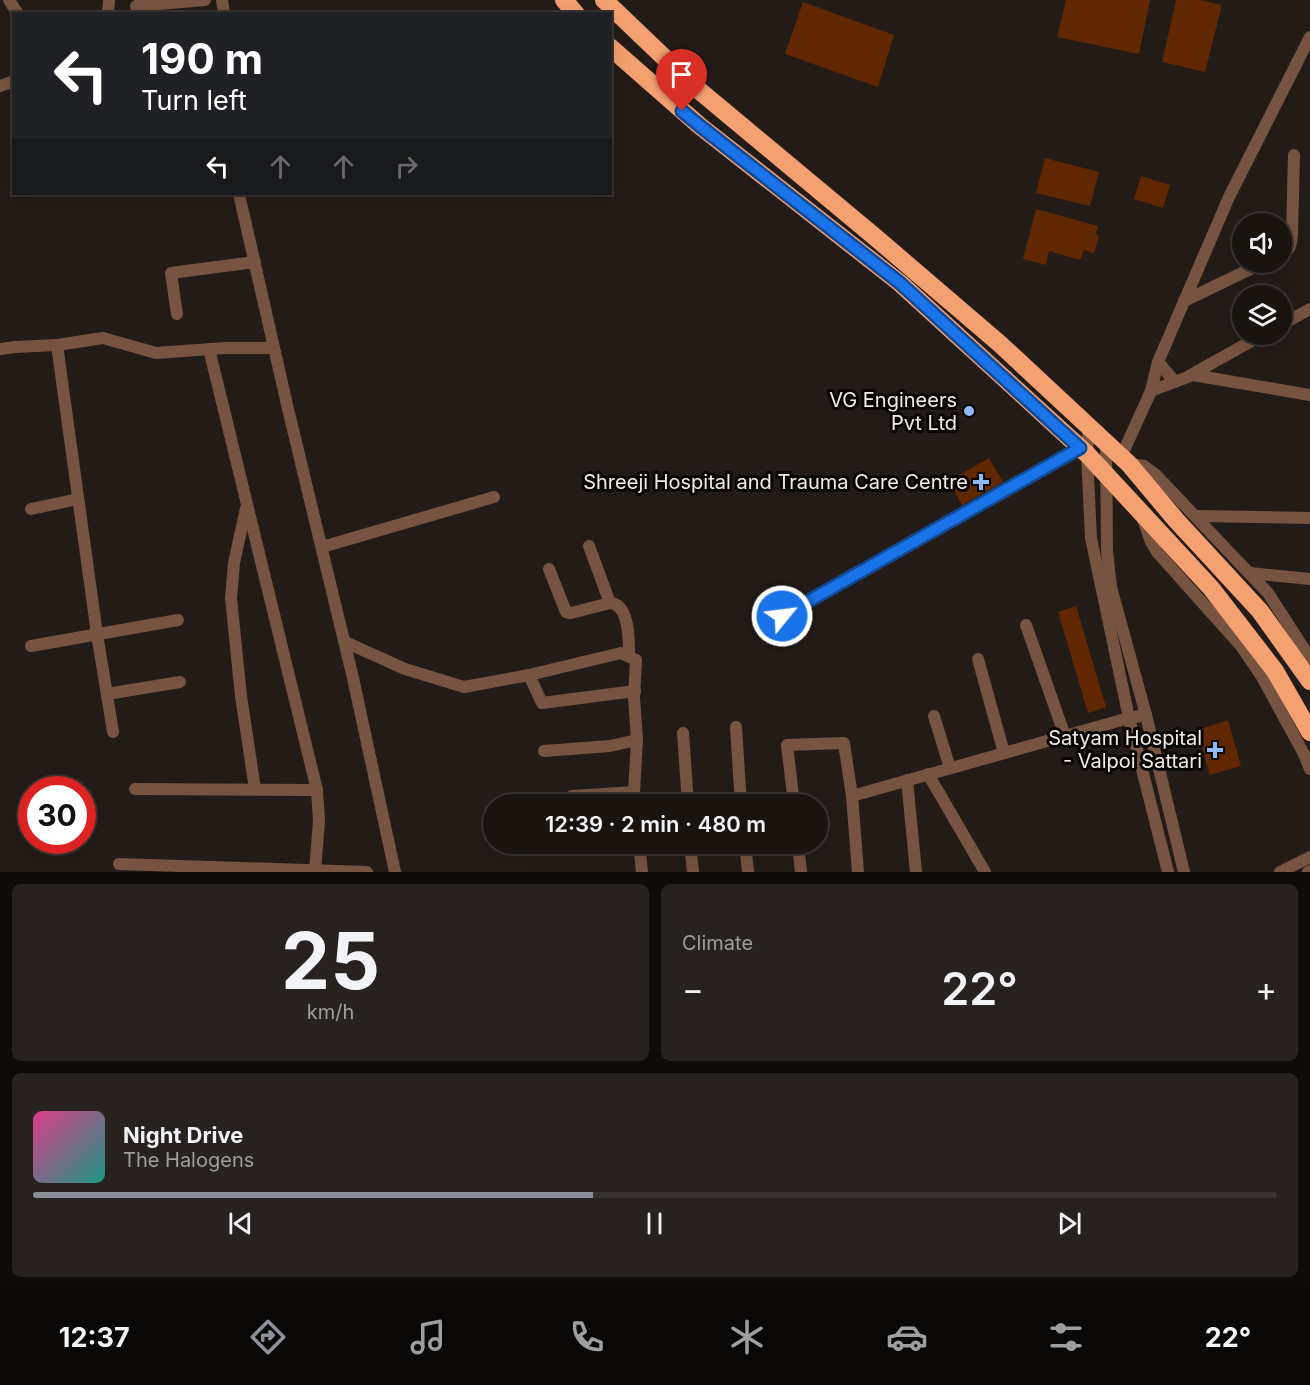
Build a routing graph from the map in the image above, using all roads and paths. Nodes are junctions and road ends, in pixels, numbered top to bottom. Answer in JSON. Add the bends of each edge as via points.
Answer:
{"nodes":[{"id":1,"x":205,"y":0,"type":"edge"},
{"id":2,"x":564,"y":0,"type":"edge"},
{"id":3,"x":604,"y":0,"type":"edge"},
{"id":4,"x":181,"y":1,"type":"edge"},
{"id":5,"x":136,"y":6,"type":"dead end"},
{"id":6,"x":574,"y":12,"type":"edge"},
{"id":7,"x":1310,"y":37,"type":"edge"},
{"id":8,"x":612,"y":49,"type":"edge"},
{"id":9,"x":1294,"y":155,"type":"dead end"},
{"id":10,"x":239,"y":195,"type":"edge"},
{"id":11,"x":1292,"y":234,"type":"edge"},
{"id":12,"x":255,"y":262,"type":"junction"},
{"id":13,"x":1242,"y":273,"type":"edge"},
{"id":14,"x":1184,"y":301,"type":"junction"},
{"id":15,"x":1310,"y":309,"type":"edge"},
{"id":16,"x":177,"y":314,"type":"dead end"},
{"id":17,"x":1292,"y":319,"type":"edge"},
{"id":18,"x":57,"y":345,"type":"junction"},
{"id":19,"x":1245,"y":345,"type":"edge"},
{"id":20,"x":274,"y":348,"type":"junction"},
{"id":21,"x":0,"y":349,"type":"edge"},
{"id":22,"x":209,"y":349,"type":"junction"},
{"id":23,"x":1158,"y":362,"type":"junction"},
{"id":24,"x":1188,"y":377,"type":"junction"},
{"id":25,"x":1175,"y":382,"type":"junction"},
{"id":26,"x":1151,"y":391,"type":"junction"},
{"id":27,"x":1310,"y":395,"type":"edge"},
{"id":28,"x":1089,"y":426,"type":"junction"},
{"id":29,"x":1106,"y":443,"type":"junction"},
{"id":30,"x":1084,"y":451,"type":"junction"},
{"id":31,"x":1125,"y":461,"type":"junction"},
{"id":32,"x":1107,"y":476,"type":"junction"},
{"id":33,"x":494,"y":497,"type":"dead end"},
{"id":34,"x":78,"y":500,"type":"junction"},
{"id":35,"x":246,"y":505,"type":"junction"},
{"id":36,"x":31,"y":509,"type":"dead end"},
{"id":37,"x":1141,"y":512,"type":"junction"},
{"id":38,"x":1197,"y":516,"type":"junction"},
{"id":39,"x":1310,"y":518,"type":"edge"},
{"id":40,"x":588,"y":546,"type":"dead end"},
{"id":41,"x":322,"y":547,"type":"junction"},
{"id":42,"x":549,"y":568,"type":"dead end"},
{"id":43,"x":1250,"y":573,"type":"junction"},
{"id":44,"x":1310,"y":579,"type":"edge"},
{"id":45,"x":610,"y":603,"type":"junction"},
{"id":46,"x":782,"y":616,"type":"dead end"},
{"id":47,"x":178,"y":620,"type":"dead end"},
{"id":48,"x":1026,"y":625,"type":"dead end"},
{"id":49,"x":97,"y":634,"type":"junction"},
{"id":50,"x":345,"y":642,"type":"junction"},
{"id":51,"x":31,"y":646,"type":"dead end"},
{"id":52,"x":629,"y":656,"type":"junction"},
{"id":53,"x":1310,"y":658,"type":"edge"},
{"id":54,"x":978,"y":659,"type":"dead end"},
{"id":55,"x":529,"y":675,"type":"junction"},
{"id":56,"x":1310,"y":681,"type":"edge"},
{"id":57,"x":180,"y":682,"type":"dead end"},
{"id":58,"x":635,"y":691,"type":"junction"},
{"id":59,"x":107,"y":694,"type":"junction"},
{"id":60,"x":1146,"y":715,"type":"junction"},
{"id":61,"x":934,"y":716,"type":"dead end"},
{"id":62,"x":1129,"y":718,"type":"junction"},
{"id":63,"x":736,"y":727,"type":"dead end"},
{"id":64,"x":113,"y":732,"type":"dead end"},
{"id":65,"x":1310,"y":732,"type":"edge"},
{"id":66,"x":683,"y":733,"type":"dead end"},
{"id":67,"x":1065,"y":736,"type":"junction"},
{"id":68,"x":638,"y":740,"type":"junction"},
{"id":69,"x":544,"y":751,"type":"dead end"},
{"id":70,"x":1004,"y":753,"type":"junction"},
{"id":71,"x":950,"y":768,"type":"junction"},
{"id":72,"x":1310,"y":769,"type":"edge"},
{"id":73,"x":928,"y":774,"type":"junction"},
{"id":74,"x":907,"y":780,"type":"junction"},
{"id":75,"x":135,"y":789,"type":"dead end"},
{"id":76,"x":255,"y":789,"type":"junction"},
{"id":77,"x":317,"y":790,"type":"junction"},
{"id":78,"x":635,"y":794,"type":"edge"},
{"id":79,"x":687,"y":794,"type":"edge"},
{"id":80,"x":740,"y":794,"type":"edge"},
{"id":81,"x":793,"y":794,"type":"edge"},
{"id":82,"x":852,"y":796,"type":"junction"},
{"id":83,"x":640,"y":854,"type":"edge"},
{"id":84,"x":691,"y":854,"type":"edge"},
{"id":85,"x":746,"y":854,"type":"edge"},
{"id":86,"x":799,"y":854,"type":"edge"},
{"id":87,"x":1310,"y":857,"type":"edge"},
{"id":88,"x":119,"y":864,"type":"dead end"},
{"id":89,"x":315,"y":871,"type":"edge"},
{"id":90,"x":367,"y":872,"type":"edge"},
{"id":91,"x":395,"y":872,"type":"edge"},
{"id":92,"x":642,"y":872,"type":"edge"},
{"id":93,"x":693,"y":872,"type":"edge"},
{"id":94,"x":748,"y":872,"type":"edge"},
{"id":95,"x":801,"y":872,"type":"edge"},
{"id":96,"x":858,"y":872,"type":"edge"},
{"id":97,"x":916,"y":872,"type":"edge"},
{"id":98,"x":985,"y":872,"type":"edge"},
{"id":99,"x":1168,"y":872,"type":"edge"},
{"id":100,"x":1184,"y":872,"type":"edge"},
{"id":101,"x":1280,"y":872,"type":"edge"}],
"edges":[{"from":1,"to":4,"type":"street"},
{"from":2,"to":6,"type":"highway"},
{"from":3,"to":28,"type":"highway","via":[[695,87],[884,244]]},
{"from":4,"to":5,"type":"street"},
{"from":7,"to":14,"type":"street","via":[[1229,197]]},
{"from":8,"to":30,"type":"highway","via":[[700,126],[900,283]]},
{"from":9,"to":11,"type":"street"},
{"from":10,"to":12,"type":"street"},
{"from":12,"to":16,"type":"street","via":[[171,273]]},
{"from":12,"to":20,"type":"street"},
{"from":13,"to":14,"type":"street"},
{"from":14,"to":23,"type":"street"},
{"from":15,"to":17,"type":"street"},
{"from":18,"to":21,"type":"street"},
{"from":18,"to":22,"type":"street","via":[[103,338],[156,353]]},
{"from":18,"to":34,"type":"street"},
{"from":19,"to":24,"type":"street"},
{"from":20,"to":22,"type":"street"},
{"from":20,"to":41,"type":"street"},
{"from":22,"to":35,"type":"street"},
{"from":23,"to":25,"type":"street"},
{"from":23,"to":26,"type":"street"},
{"from":24,"to":25,"type":"street"},
{"from":24,"to":27,"type":"street"},
{"from":25,"to":26,"type":"street"},
{"from":26,"to":31,"type":"street"},
{"from":28,"to":29,"type":"highway"},
{"from":28,"to":30,"type":"street"},
{"from":29,"to":31,"type":"highway"},
{"from":29,"to":32,"type":"street"},
{"from":30,"to":32,"type":"highway"},
{"from":30,"to":46,"type":"street"},
{"from":30,"to":62,"type":"street","via":[[1090,538]]},
{"from":31,"to":38,"type":"street","via":[[1143,465],[1155,474]]},
{"from":31,"to":56,"type":"highway","via":[[1260,611]]},
{"from":32,"to":37,"type":"highway"},
{"from":32,"to":60,"type":"street","via":[[1111,587]]},
{"from":33,"to":41,"type":"street"},
{"from":34,"to":36,"type":"street"},
{"from":34,"to":49,"type":"street"},
{"from":35,"to":76,"type":"street","via":[[231,598]]},
{"from":35,"to":77,"type":"street"},
{"from":37,"to":65,"type":"highway","via":[[1211,588],[1275,671]]},
{"from":37,"to":72,"type":"street","via":[[1157,552],[1241,646]]},
{"from":38,"to":39,"type":"street"},
{"from":38,"to":43,"type":"street"},
{"from":40,"to":45,"type":"street"},
{"from":41,"to":50,"type":"street"},
{"from":42,"to":45,"type":"street","via":[[566,612]]},
{"from":43,"to":44,"type":"street"},
{"from":43,"to":53,"type":"street","via":[[1268,593]]},
{"from":45,"to":52,"type":"street","via":[[619,606],[626,621]]},
{"from":47,"to":49,"type":"street"},
{"from":48,"to":67,"type":"street"},
{"from":49,"to":51,"type":"street"},
{"from":49,"to":59,"type":"street"},
{"from":50,"to":55,"type":"street","via":[[405,669],[464,687]]},
{"from":50,"to":91,"type":"street"},
{"from":52,"to":55,"type":"street","via":[[621,653]]},
{"from":52,"to":58,"type":"street","via":[[636,660]]},
{"from":54,"to":70,"type":"street"},
{"from":55,"to":58,"type":"street","via":[[542,703]]},
{"from":57,"to":59,"type":"street"},
{"from":58,"to":68,"type":"street"},
{"from":59,"to":64,"type":"street"},
{"from":60,"to":62,"type":"street"},
{"from":60,"to":100,"type":"street"},
{"from":61,"to":71,"type":"street"},
{"from":62,"to":67,"type":"street"},
{"from":62,"to":99,"type":"street"},
{"from":63,"to":80,"type":"street"},
{"from":66,"to":79,"type":"street"},
{"from":67,"to":70,"type":"street"},
{"from":68,"to":69,"type":"street"},
{"from":68,"to":78,"type":"street"},
{"from":70,"to":71,"type":"street"},
{"from":71,"to":73,"type":"street"},
{"from":73,"to":74,"type":"street"},
{"from":73,"to":98,"type":"street"},
{"from":74,"to":82,"type":"street"},
{"from":74,"to":97,"type":"street"},
{"from":75,"to":76,"type":"street"},
{"from":76,"to":77,"type":"street"},
{"from":77,"to":89,"type":"street"},
{"from":81,"to":82,"type":"street","via":[[787,745],[844,743]]},
{"from":82,"to":96,"type":"street"},
{"from":83,"to":92,"type":"street"},
{"from":84,"to":93,"type":"street"},
{"from":85,"to":94,"type":"street"},
{"from":86,"to":95,"type":"street"},
{"from":87,"to":101,"type":"street"},
{"from":88,"to":89,"type":"street"},
{"from":89,"to":90,"type":"street"}]}
